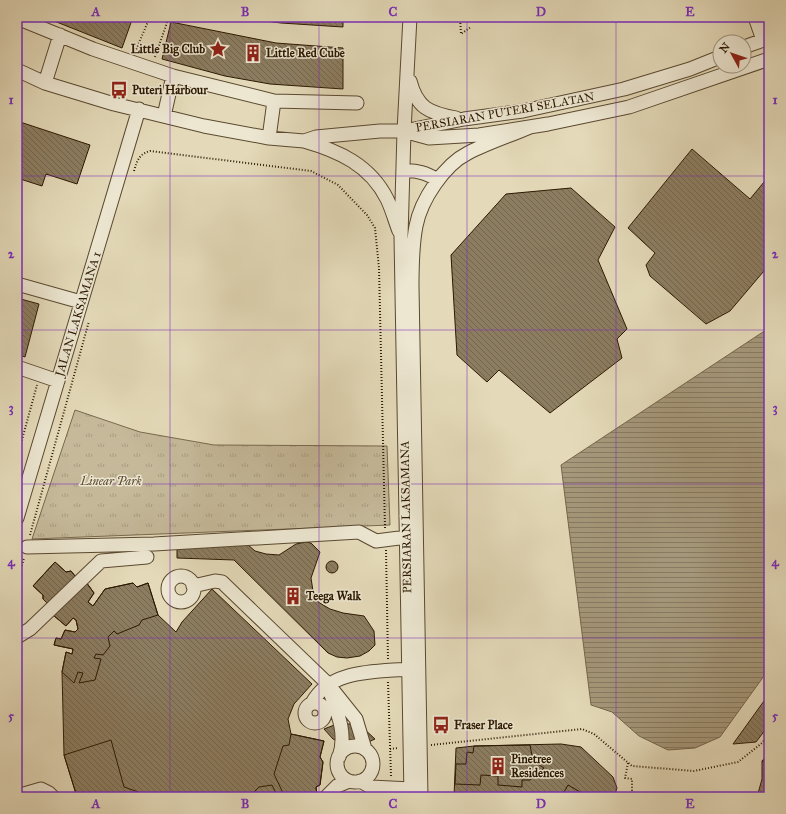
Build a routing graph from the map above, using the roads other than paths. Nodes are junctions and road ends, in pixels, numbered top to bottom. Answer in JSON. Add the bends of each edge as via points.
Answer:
{"nodes":[{"id":1,"x":410,"y":17,"type":"edge"},
{"id":2,"x":755,"y":17,"type":"edge"},
{"id":3,"x":17,"y":18,"type":"edge"},
{"id":4,"x":60,"y":35,"type":"junction"},
{"id":5,"x":766,"y":39,"type":"edge"},
{"id":6,"x":752,"y":45,"type":"edge"},
{"id":7,"x":769,"y":59,"type":"edge"},
{"id":8,"x":712,"y":60,"type":"edge"},
{"id":9,"x":17,"y":70,"type":"edge"},
{"id":10,"x":408,"y":73,"type":"junction"},
{"id":11,"x":173,"y":76,"type":"junction"},
{"id":12,"x":46,"y":83,"type":"junction"},
{"id":13,"x":274,"y":101,"type":"junction"},
{"id":14,"x":357,"y":103,"type":"dead end"},
{"id":15,"x":139,"y":109,"type":"junction"},
{"id":16,"x":164,"y":116,"type":"junction"},
{"id":17,"x":464,"y":119,"type":"junction"},
{"id":18,"x":530,"y":127,"type":"junction"},
{"id":19,"x":404,"y":131,"type":"junction"},
{"id":20,"x":269,"y":138,"type":"junction"},
{"id":21,"x":304,"y":141,"type":"junction"},
{"id":22,"x":403,"y":171,"type":"junction"},
{"id":23,"x":438,"y":180,"type":"junction"},
{"id":24,"x":401,"y":237,"type":"junction"},
{"id":25,"x":17,"y":284,"type":"edge"},
{"id":26,"x":81,"y":302,"type":"junction"},
{"id":27,"x":17,"y":367,"type":"edge"},
{"id":28,"x":58,"y":381,"type":"junction"},
{"id":29,"x":17,"y":518,"type":"edge"},
{"id":30,"x":406,"y":538,"type":"junction"},
{"id":31,"x":27,"y":547,"type":"road end"},
{"id":32,"x":147,"y":558,"type":"dead end"},
{"id":33,"x":193,"y":586,"type":"dead end"},
{"id":34,"x":17,"y":637,"type":"edge"},
{"id":35,"x":409,"y":670,"type":"junction"},
{"id":36,"x":328,"y":684,"type":"junction"},
{"id":37,"x":342,"y":727,"type":"junction"},
{"id":38,"x":415,"y":747,"type":"junction"},
{"id":39,"x":365,"y":750,"type":"junction"},
{"id":40,"x":338,"y":760,"type":"junction"},
{"id":41,"x":355,"y":781,"type":"junction"},
{"id":42,"x":416,"y":793,"type":"edge"},
{"id":43,"x":26,"y":796,"type":"edge"},
{"id":44,"x":53,"y":797,"type":"edge"},
{"id":45,"x":326,"y":797,"type":"edge"}],
"edges":[{"from":1,"to":10,"type":"street"},
{"from":2,"to":5,"type":"street"},
{"from":3,"to":4,"type":"street"},
{"from":4,"to":11,"type":"street","via":[[131,63]]},
{"from":4,"to":12,"type":"street"},
{"from":5,"to":6,"type":"street"},
{"from":7,"to":18,"type":"street","name":"PERSIARAN PUTERI SELATAN","via":[[629,107]]},
{"from":8,"to":17,"type":"street","name":"PERSIARAN PUTERI SELATAN","via":[[624,89],[524,111]]},
{"from":9,"to":12,"type":"street","name":"PERSIARAN PUTERI SELATAN"},
{"from":10,"to":17,"type":"street","via":[[413,93],[427,109],[441,115]]},
{"from":10,"to":19,"type":"street","name":"PERSIARAN LAKSAMANA"},
{"from":11,"to":13,"type":"street"},
{"from":11,"to":16,"type":"street"},
{"from":12,"to":15,"type":"street","name":"PERSIARAN PUTERI SELATAN"},
{"from":13,"to":14,"type":"street"},
{"from":13,"to":20,"type":"street"},
{"from":15,"to":16,"type":"street","name":"PERSIARAN PUTERI SELATAN"},
{"from":15,"to":26,"type":"street","name":"JALAN LAKSAMANA 1"},
{"from":16,"to":20,"type":"street","name":"PERSIARAN PUTERI SELATAN"},
{"from":17,"to":19,"type":"street","name":"PERSIARAN PUTERI SELATAN"},
{"from":18,"to":19,"type":"street","name":"PERSIARAN PUTERI SELATAN","via":[[479,135],[429,138]]},
{"from":18,"to":23,"type":"street","via":[[467,153],[453,163]]},
{"from":19,"to":21,"type":"street","name":"PERSIARAN PUTERI SELATAN","via":[[316,137]]},
{"from":19,"to":22,"type":"street","name":"PERSIARAN LAKSAMANA"},
{"from":20,"to":21,"type":"street","name":"PERSIARAN PUTERI SELATAN"},
{"from":21,"to":24,"type":"street","via":[[332,149],[365,169],[387,199]]},
{"from":22,"to":23,"type":"street","via":[[422,172]]},
{"from":22,"to":24,"type":"street","name":"PERSIARAN LAKSAMANA"},
{"from":23,"to":38,"type":"street","via":[[423,206],[416,225],[412,260]]},
{"from":24,"to":30,"type":"street","name":"PERSIARAN LAKSAMANA"},
{"from":25,"to":26,"type":"street"},
{"from":26,"to":28,"type":"street","name":"JALAN LAKSAMANA 1"},
{"from":27,"to":28,"type":"street"},
{"from":28,"to":29,"type":"street","name":"JALAN LAKSAMANA 1"},
{"from":30,"to":31,"type":"street","via":[[376,541],[359,532],[154,544]]},
{"from":30,"to":35,"type":"street","name":"PERSIARAN LAKSAMANA"},
{"from":32,"to":34,"type":"street","via":[[101,561],[30,629]]},
{"from":33,"to":36,"type":"street","via":[[222,582]]},
{"from":35,"to":36,"type":"street","via":[[351,675]]},
{"from":35,"to":38,"type":"street","name":"PERSIARAN LAKSAMANA"},
{"from":36,"to":37,"type":"street"},
{"from":36,"to":37,"type":"street","via":[[305,710],[307,720],[316,724],[325,718]]},
{"from":36,"to":39,"type":"street","via":[[356,719]]},
{"from":37,"to":40,"type":"street","via":[[342,747]]},
{"from":38,"to":42,"type":"street"},
{"from":39,"to":40,"type":"street","via":[[360,747],[349,748],[340,754]]},
{"from":39,"to":41,"type":"street","via":[[372,758],[369,776]]},
{"from":40,"to":41,"type":"street","via":[[341,775]]},
{"from":41,"to":42,"type":"street","via":[[371,787]]},
{"from":41,"to":45,"type":"street","via":[[337,786]]},
{"from":43,"to":44,"type":"street","via":[[41,789]]}]}
